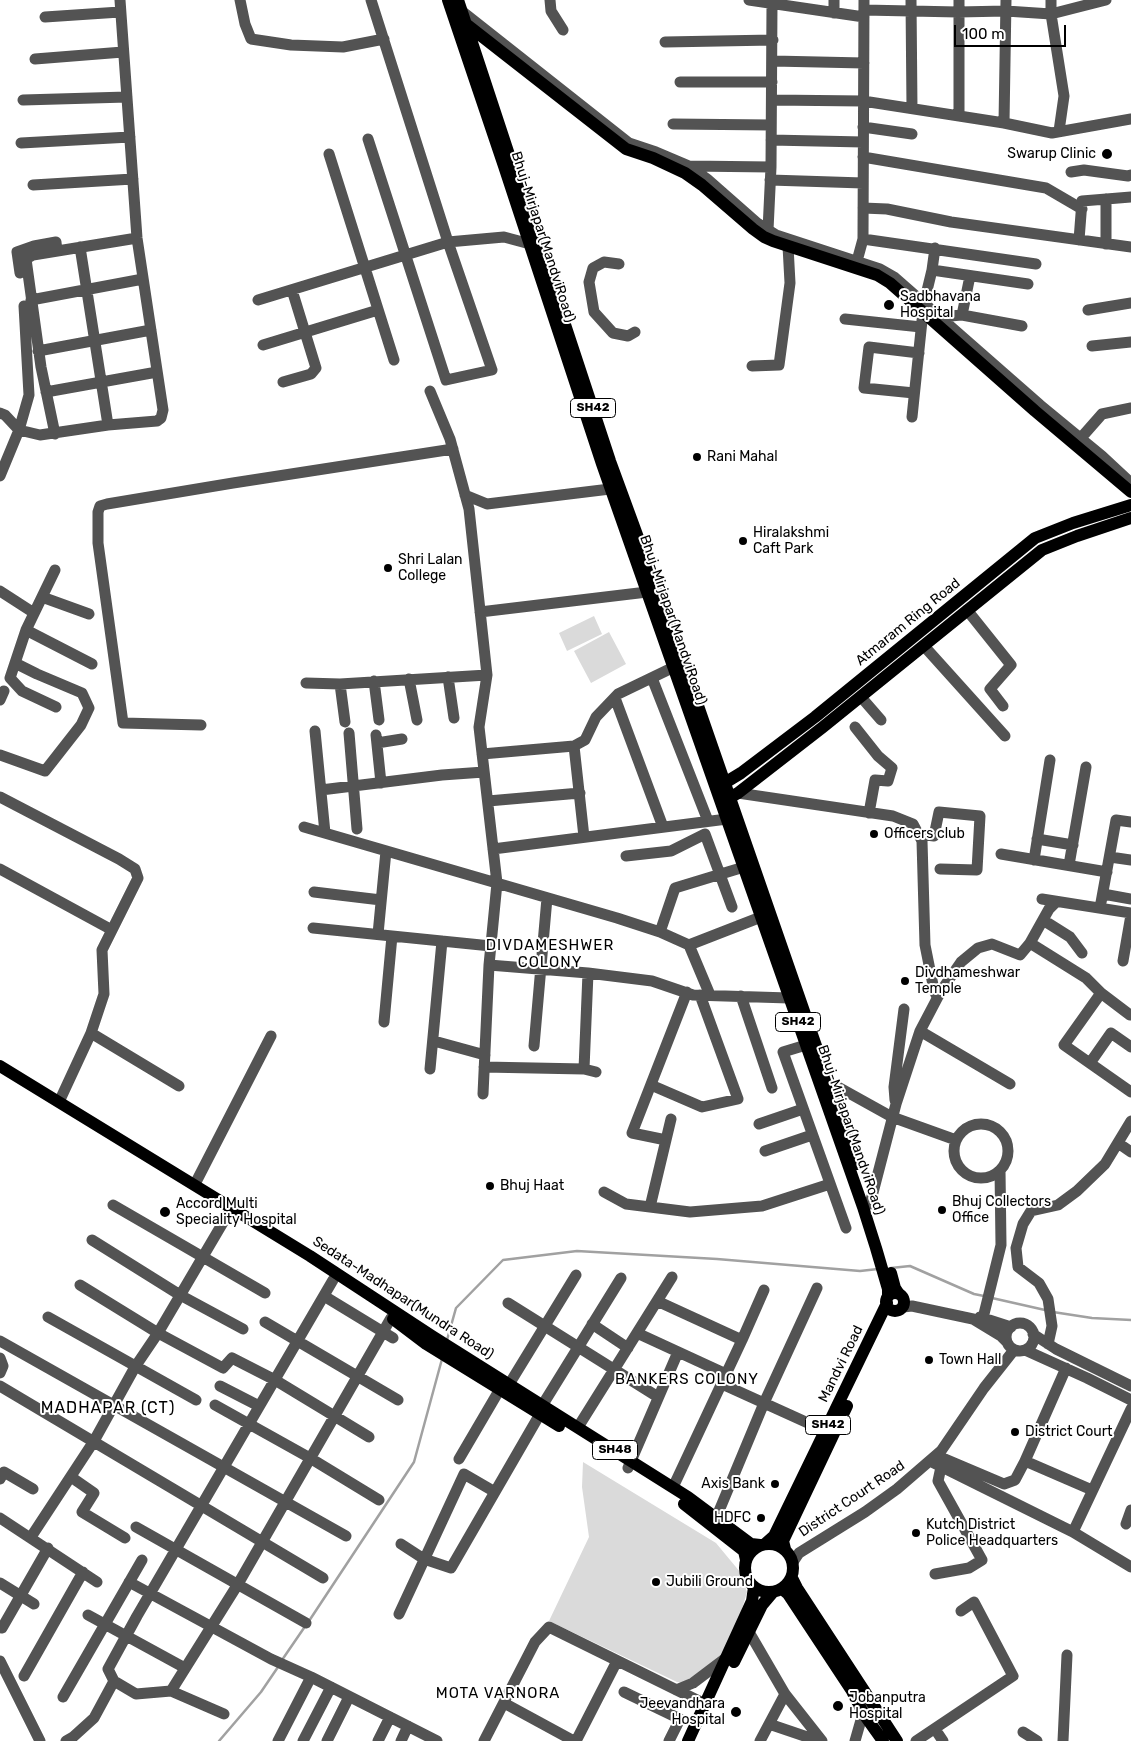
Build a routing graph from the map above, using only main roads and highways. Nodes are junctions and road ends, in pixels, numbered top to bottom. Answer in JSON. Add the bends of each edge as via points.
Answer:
{"nodes":[{"id":1,"x":448,"y":0,"type":"edge"},
{"id":2,"x":460,"y":12,"type":"edge"},
{"id":3,"x":1131,"y":492,"type":"edge"},
{"id":4,"x":1131,"y":505,"type":"edge"},
{"id":5,"x":1131,"y":518,"type":"edge"},
{"id":6,"x":720,"y":786,"type":"junction"},
{"id":7,"x":730,"y":798,"type":"junction"},
{"id":8,"x":0,"y":1066,"type":"edge"},
{"id":9,"x":0,"y":1076,"type":"edge"},
{"id":10,"x":880,"y":1248,"type":"junction"},
{"id":11,"x":895,"y":1298,"type":"junction"},
{"id":12,"x":429,"y":1340,"type":"junction"},
{"id":13,"x":504,"y":1389,"type":"junction"},
{"id":14,"x":630,"y":1465,"type":"junction"},
{"id":15,"x":713,"y":1521,"type":"junction"},
{"id":16,"x":763,"y":1544,"type":"junction"},
{"id":17,"x":791,"y":1554,"type":"junction"},
{"id":18,"x":746,"y":1560,"type":"junction"},
{"id":19,"x":792,"y":1578,"type":"junction"},
{"id":20,"x":754,"y":1587,"type":"junction"},
{"id":21,"x":777,"y":1591,"type":"junction"},
{"id":22,"x":868,"y":1715,"type":"junction"},
{"id":23,"x":688,"y":1741,"type":"edge"},
{"id":24,"x":696,"y":1741,"type":"edge"},
{"id":25,"x":883,"y":1741,"type":"edge"},
{"id":26,"x":897,"y":1741,"type":"edge"}],
"edges":[{"from":1,"to":2,"type":"main road","name":"Bhuj-Mirjapar(MandviRoad)","number":"SH42"},
{"from":2,"to":3,"type":"main road","via":[[626,149],[686,173],[753,229],[773,241],[878,275],[898,289],[923,307],[1035,411]]},
{"from":2,"to":6,"type":"main road","name":"Bhuj-Mirjapar(MandviRoad)","number":"SH42"},
{"from":2,"to":6,"type":"main road","name":"Bhuj-Mirjapar(MandviRoad)","number":"SH42","via":[[530,244],[610,489]]},
{"from":4,"to":6,"type":"main road","name":"Atmaram Ring Road","via":[[1036,538],[815,717]]},
{"from":5,"to":7,"type":"main road","name":"Atmaram Ring Road","via":[[1042,550]]},
{"from":6,"to":7,"type":"main road","name":"Bhuj-Mirjapar(MandviRoad)","number":"SH42"},
{"from":7,"to":10,"type":"main road","name":"Bhuj-Mirjapar(MandviRoad)","number":"SH42","via":[[870,1204]]},
{"from":7,"to":10,"type":"main road","name":"Bhuj-Mirjapar(MandviRoad)","number":"SH42","via":[[727,819]]},
{"from":8,"to":12,"type":"main road","name":"Sedata-Madhapar(Mundra Road)","number":"SH48","via":[[310,1256]]},
{"from":9,"to":12,"type":"main road","name":"Sedata-Madhapar(Mundra Road)","number":"SH48"},
{"from":10,"to":11,"type":"main road","number":"SH42"},
{"from":11,"to":16,"type":"main road","name":"Mandvi Road","number":"SH42","via":[[774,1536]]},
{"from":11,"to":17,"type":"main road","name":"Mandvi Road","number":"SH42","via":[[784,1541]]},
{"from":12,"to":13,"type":"main road","name":"Sedata-Madhapar(Mundra Road)","number":"SH48"},
{"from":13,"to":14,"type":"main road","name":"Sedata-Madhapar(Mundra Road)","number":"SH48"},
{"from":13,"to":14,"type":"main road","name":"Sedata-Madhapar(Mundra Road)","number":"SH48","via":[[540,1414]]},
{"from":14,"to":15,"type":"main road","name":"Sedata-Madhapar(Mundra Road)","number":"SH48","via":[[683,1504]]},
{"from":15,"to":16,"type":"main road","name":"Sedata-Madhapar(Mundra Road)","number":"SH48","via":[[751,1544]]},
{"from":15,"to":18,"type":"main road","name":"Sedata-Madhapar(Mundra Road)","number":"SH48","via":[[744,1551]]},
{"from":16,"to":17,"type":"main road","via":[[775,1544]]},
{"from":16,"to":18,"type":"main road"},
{"from":17,"to":19,"type":"main road"},
{"from":18,"to":20,"type":"main road","via":[[746,1575]]},
{"from":19,"to":21,"type":"main road"},
{"from":19,"to":22,"type":"main road"},
{"from":20,"to":21,"type":"main road","via":[[763,1592]]},
{"from":20,"to":23,"type":"main road","via":[[752,1601]]},
{"from":21,"to":22,"type":"main road","via":[[788,1594]]},
{"from":21,"to":24,"type":"main road","via":[[762,1605]]},
{"from":22,"to":25,"type":"main road"},
{"from":22,"to":26,"type":"main road"}]}
